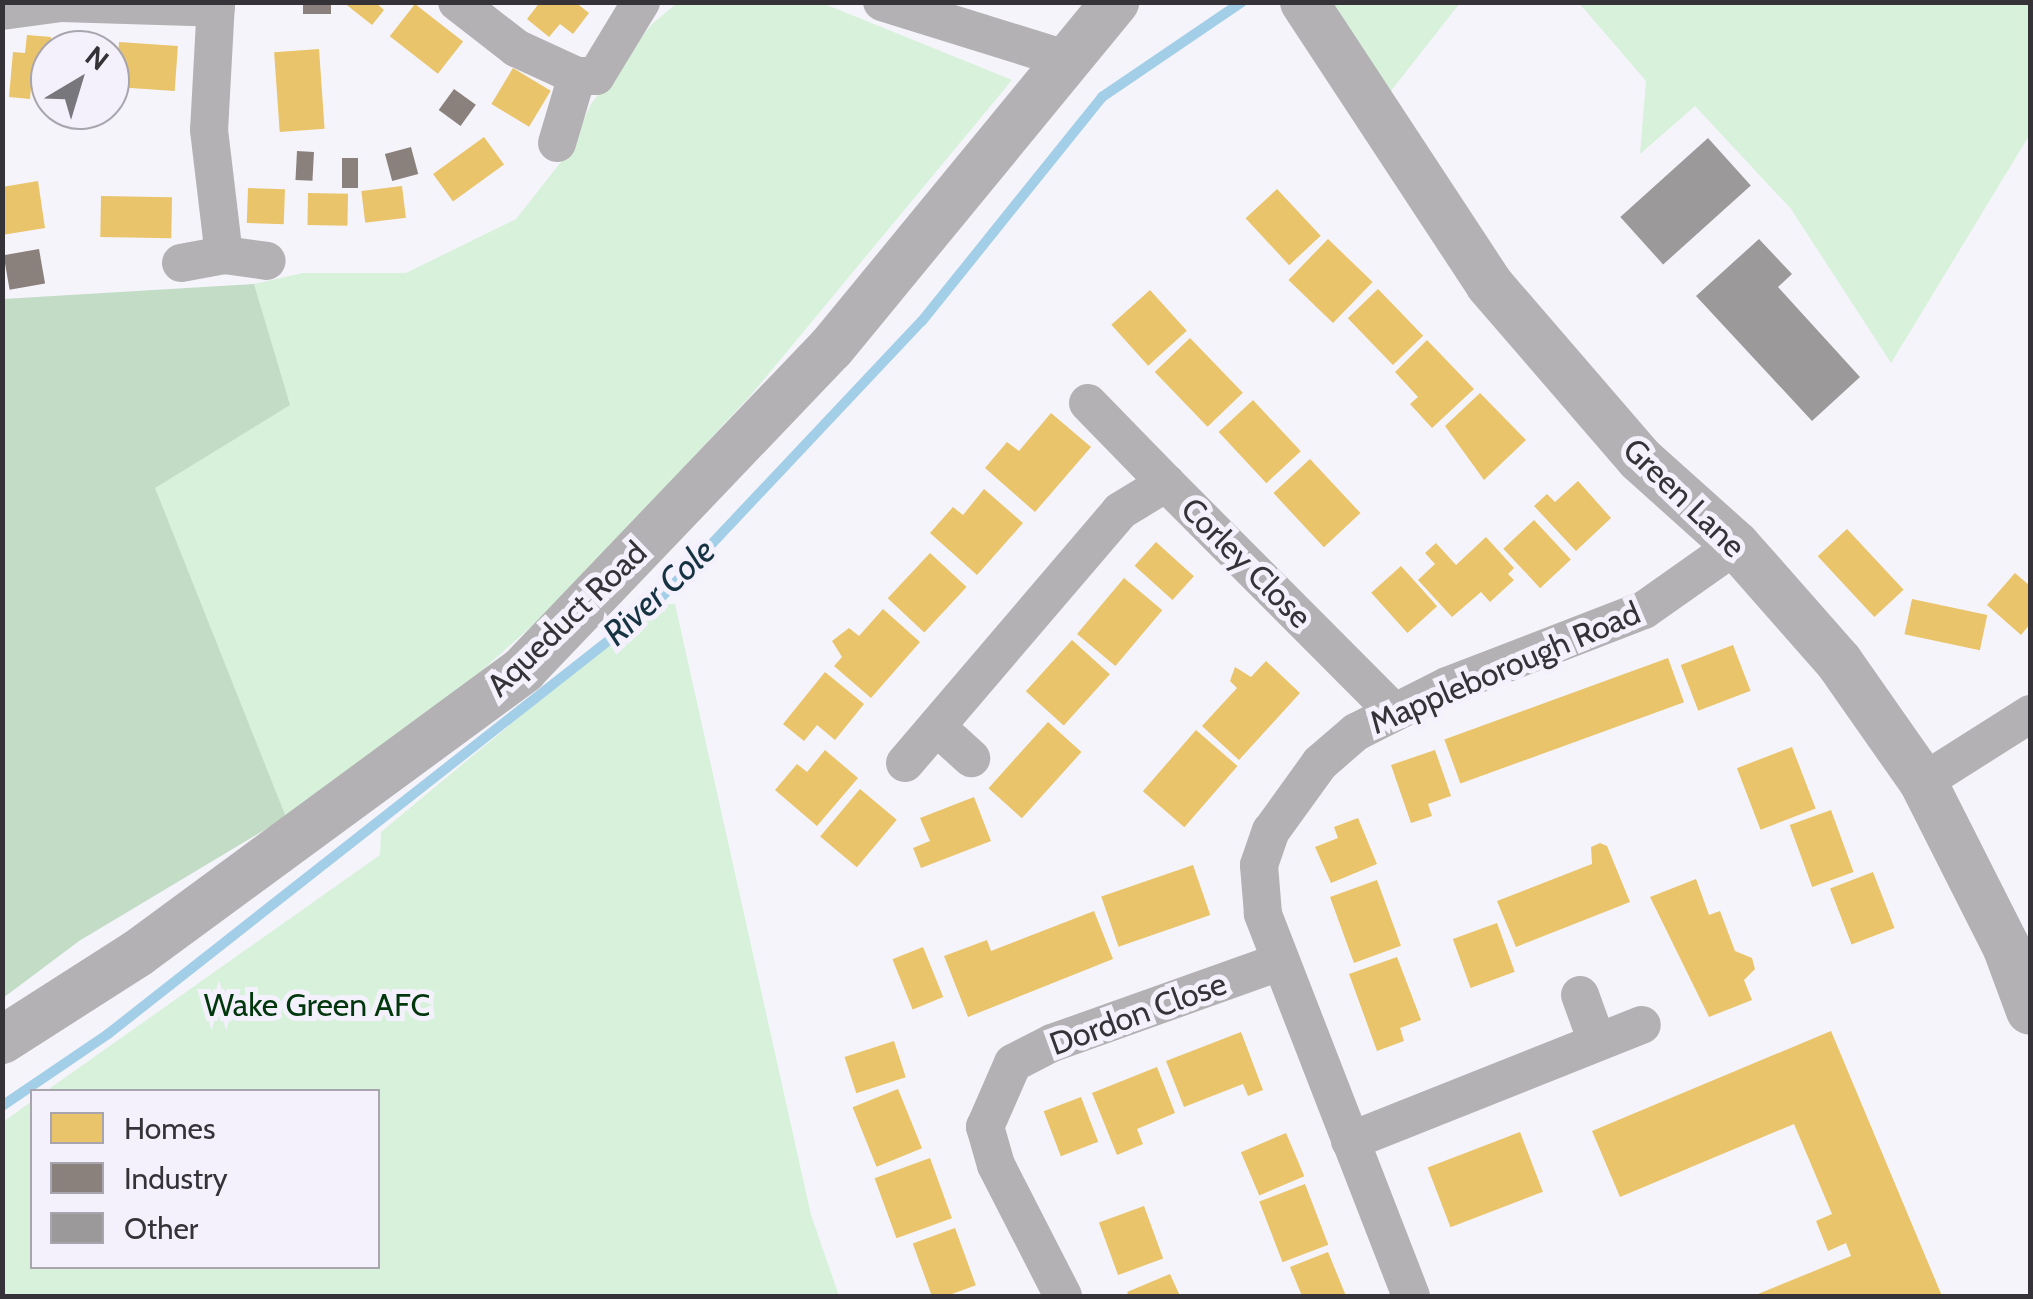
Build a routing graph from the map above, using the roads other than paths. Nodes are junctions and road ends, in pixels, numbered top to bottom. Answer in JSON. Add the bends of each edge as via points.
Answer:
{"nodes":[{"id":1,"x":457,"y":2,"type":"edge"},
{"id":2,"x":641,"y":2,"type":"edge"},
{"id":3,"x":882,"y":2,"type":"edge"},
{"id":4,"x":1115,"y":2,"type":"edge"},
{"id":5,"x":216,"y":5,"type":"edge"},
{"id":6,"x":2,"y":11,"type":"edge"},
{"id":7,"x":1311,"y":14,"type":"edge"},
{"id":8,"x":1068,"y":60,"type":"junction"},
{"id":9,"x":577,"y":76,"type":"junction"},
{"id":10,"x":557,"y":142,"type":"dead end"},
{"id":11,"x":224,"y":255,"type":"junction"},
{"id":12,"x":267,"y":261,"type":"dead end"},
{"id":13,"x":181,"y":264,"type":"dead end"},
{"id":14,"x":1088,"y":403,"type":"dead end"},
{"id":15,"x":1166,"y":483,"type":"junction"},
{"id":16,"x":1736,"y":545,"type":"junction"},
{"id":17,"x":1394,"y":712,"type":"junction"},
{"id":18,"x":2030,"y":714,"type":"edge"},
{"id":19,"x":938,"y":728,"type":"junction"},
{"id":20,"x":971,"y":758,"type":"dead end"},
{"id":21,"x":905,"y":763,"type":"dead end"},
{"id":22,"x":1923,"y":782,"type":"junction"},
{"id":23,"x":1280,"y":962,"type":"junction"},
{"id":24,"x":1580,"y":995,"type":"dead end"},
{"id":25,"x":2030,"y":1011,"type":"edge"},
{"id":26,"x":1642,"y":1025,"type":"dead end"},
{"id":27,"x":2,"y":1040,"type":"edge"},
{"id":28,"x":1597,"y":1042,"type":"junction"},
{"id":29,"x":1350,"y":1141,"type":"junction"},
{"id":30,"x":1063,"y":1296,"type":"edge"},
{"id":31,"x":1411,"y":1296,"type":"edge"}],
"edges":[{"from":1,"to":9,"type":"street","via":[[516,48]]},
{"from":2,"to":9,"type":"street","via":[[596,76]]},
{"from":3,"to":8,"type":"street"},
{"from":4,"to":8,"type":"street","name":"Aqueduct Road"},
{"from":5,"to":6,"type":"street","via":[[61,3]]},
{"from":5,"to":11,"type":"street","via":[[209,130]]},
{"from":7,"to":16,"type":"street","name":"Green Lane","via":[[1488,284],[1640,459]]},
{"from":8,"to":27,"type":"street","name":"Aqueduct Road","via":[[831,348],[524,670],[138,953]]},
{"from":9,"to":10,"type":"street"},
{"from":11,"to":12,"type":"street"},
{"from":11,"to":13,"type":"street"},
{"from":14,"to":15,"type":"street"},
{"from":15,"to":17,"type":"street","name":"Corley Close"},
{"from":15,"to":19,"type":"street","name":"Corley Close","via":[[1120,511]]},
{"from":16,"to":17,"type":"street","name":"Mappleborough Road","via":[[1644,610]]},
{"from":16,"to":22,"type":"street","name":"Green Lane","via":[[1839,662]]},
{"from":17,"to":23,"type":"street","name":"Mappleborough Road","via":[[1320,763],[1272,830],[1258,891]]},
{"from":18,"to":22,"type":"street"},
{"from":19,"to":20,"type":"street"},
{"from":19,"to":21,"type":"street","name":"Corley Close"},
{"from":22,"to":25,"type":"street","name":"Green Lane"},
{"from":23,"to":29,"type":"street","name":"Mappleborough Road"},
{"from":23,"to":30,"type":"street","name":"Dordon Close","via":[[1013,1063],[985,1127],[996,1165]]},
{"from":24,"to":28,"type":"street"},
{"from":26,"to":28,"type":"street"},
{"from":28,"to":29,"type":"street"},
{"from":29,"to":31,"type":"street","name":"Mappleborough Road"}]}
